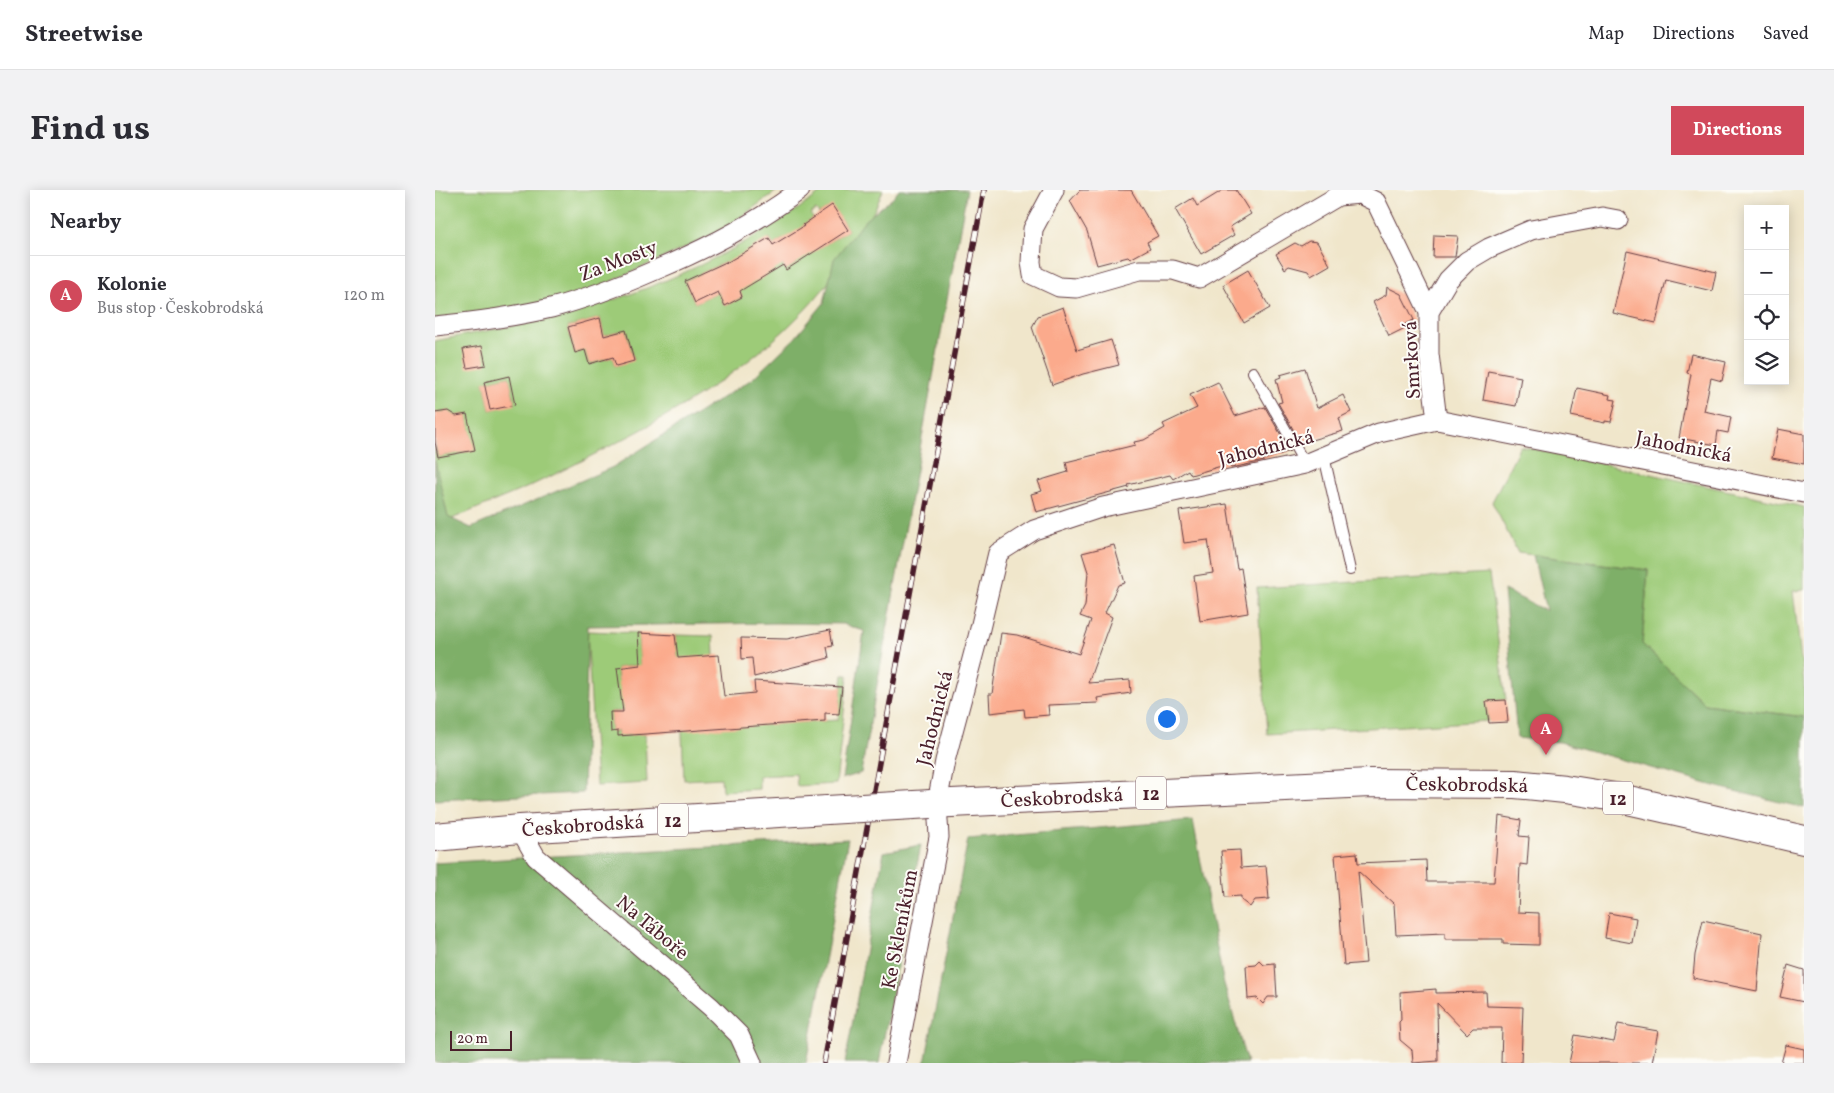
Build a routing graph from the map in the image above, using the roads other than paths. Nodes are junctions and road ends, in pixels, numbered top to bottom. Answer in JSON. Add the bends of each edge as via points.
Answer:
{"nodes":[{"id":1,"x":800,"y":190,"type":"edge"},
{"id":2,"x":1054,"y":190,"type":"edge"},
{"id":3,"x":1618,"y":220,"type":"dead end"},
{"id":4,"x":1429,"y":312,"type":"junction"},
{"id":5,"x":435,"y":326,"type":"edge"},
{"id":6,"x":1253,"y":372,"type":"dead end"},
{"id":7,"x":1437,"y":420,"type":"junction"},
{"id":8,"x":1324,"y":456,"type":"junction"},
{"id":9,"x":1305,"y":464,"type":"junction"},
{"id":10,"x":1804,"y":493,"type":"edge"},
{"id":11,"x":1350,"y":570,"type":"dead end"},
{"id":12,"x":934,"y":804,"type":"junction"},
{"id":13,"x":520,"y":829,"type":"junction"},
{"id":14,"x":435,"y":837,"type":"edge"},
{"id":15,"x":1804,"y":840,"type":"edge"},
{"id":16,"x":752,"y":1063,"type":"edge"},
{"id":17,"x":896,"y":1063,"type":"edge"}],
"edges":[{"from":1,"to":5,"type":"street","name":"Za Mosty","via":[[723,240],[613,288],[552,308]]},
{"from":2,"to":4,"type":"street","via":[[1033,229],[1033,275],[1059,287],[1076,288],[1139,270],[1173,270],[1199,278],[1338,196],[1360,194],[1376,202]]},
{"from":3,"to":4,"type":"street","name":"Smrková","via":[[1602,216],[1531,230],[1489,248],[1467,261],[1448,280]]},
{"from":4,"to":7,"type":"street","name":"Smrková","via":[[1429,354]]},
{"from":6,"to":9,"type":"lane"},
{"from":7,"to":8,"type":"street","name":"Jahodnická","via":[[1379,433]]},
{"from":7,"to":10,"type":"street","name":"Jahodnická"},
{"from":8,"to":9,"type":"street","name":"Jahodnická"},
{"from":8,"to":11,"type":"lane"},
{"from":9,"to":12,"type":"street","name":"Jahodnická","via":[[1103,507],[1034,530],[997,553],[979,637]]},
{"from":12,"to":13,"type":"main road","name":"Českobrodská","number":"12","bridge":true},
{"from":12,"to":15,"type":"main road","name":"Českobrodská","number":"12","via":[[1371,783],[1515,784],[1615,797]]},
{"from":12,"to":17,"type":"street","name":"Ke Skleníkům","via":[[939,837]]},
{"from":13,"to":14,"type":"main road","name":"Českobrodská","number":"12"},
{"from":13,"to":16,"type":"street","name":"Na Táboře","via":[[535,857],[711,1007],[739,1035]]}]}
